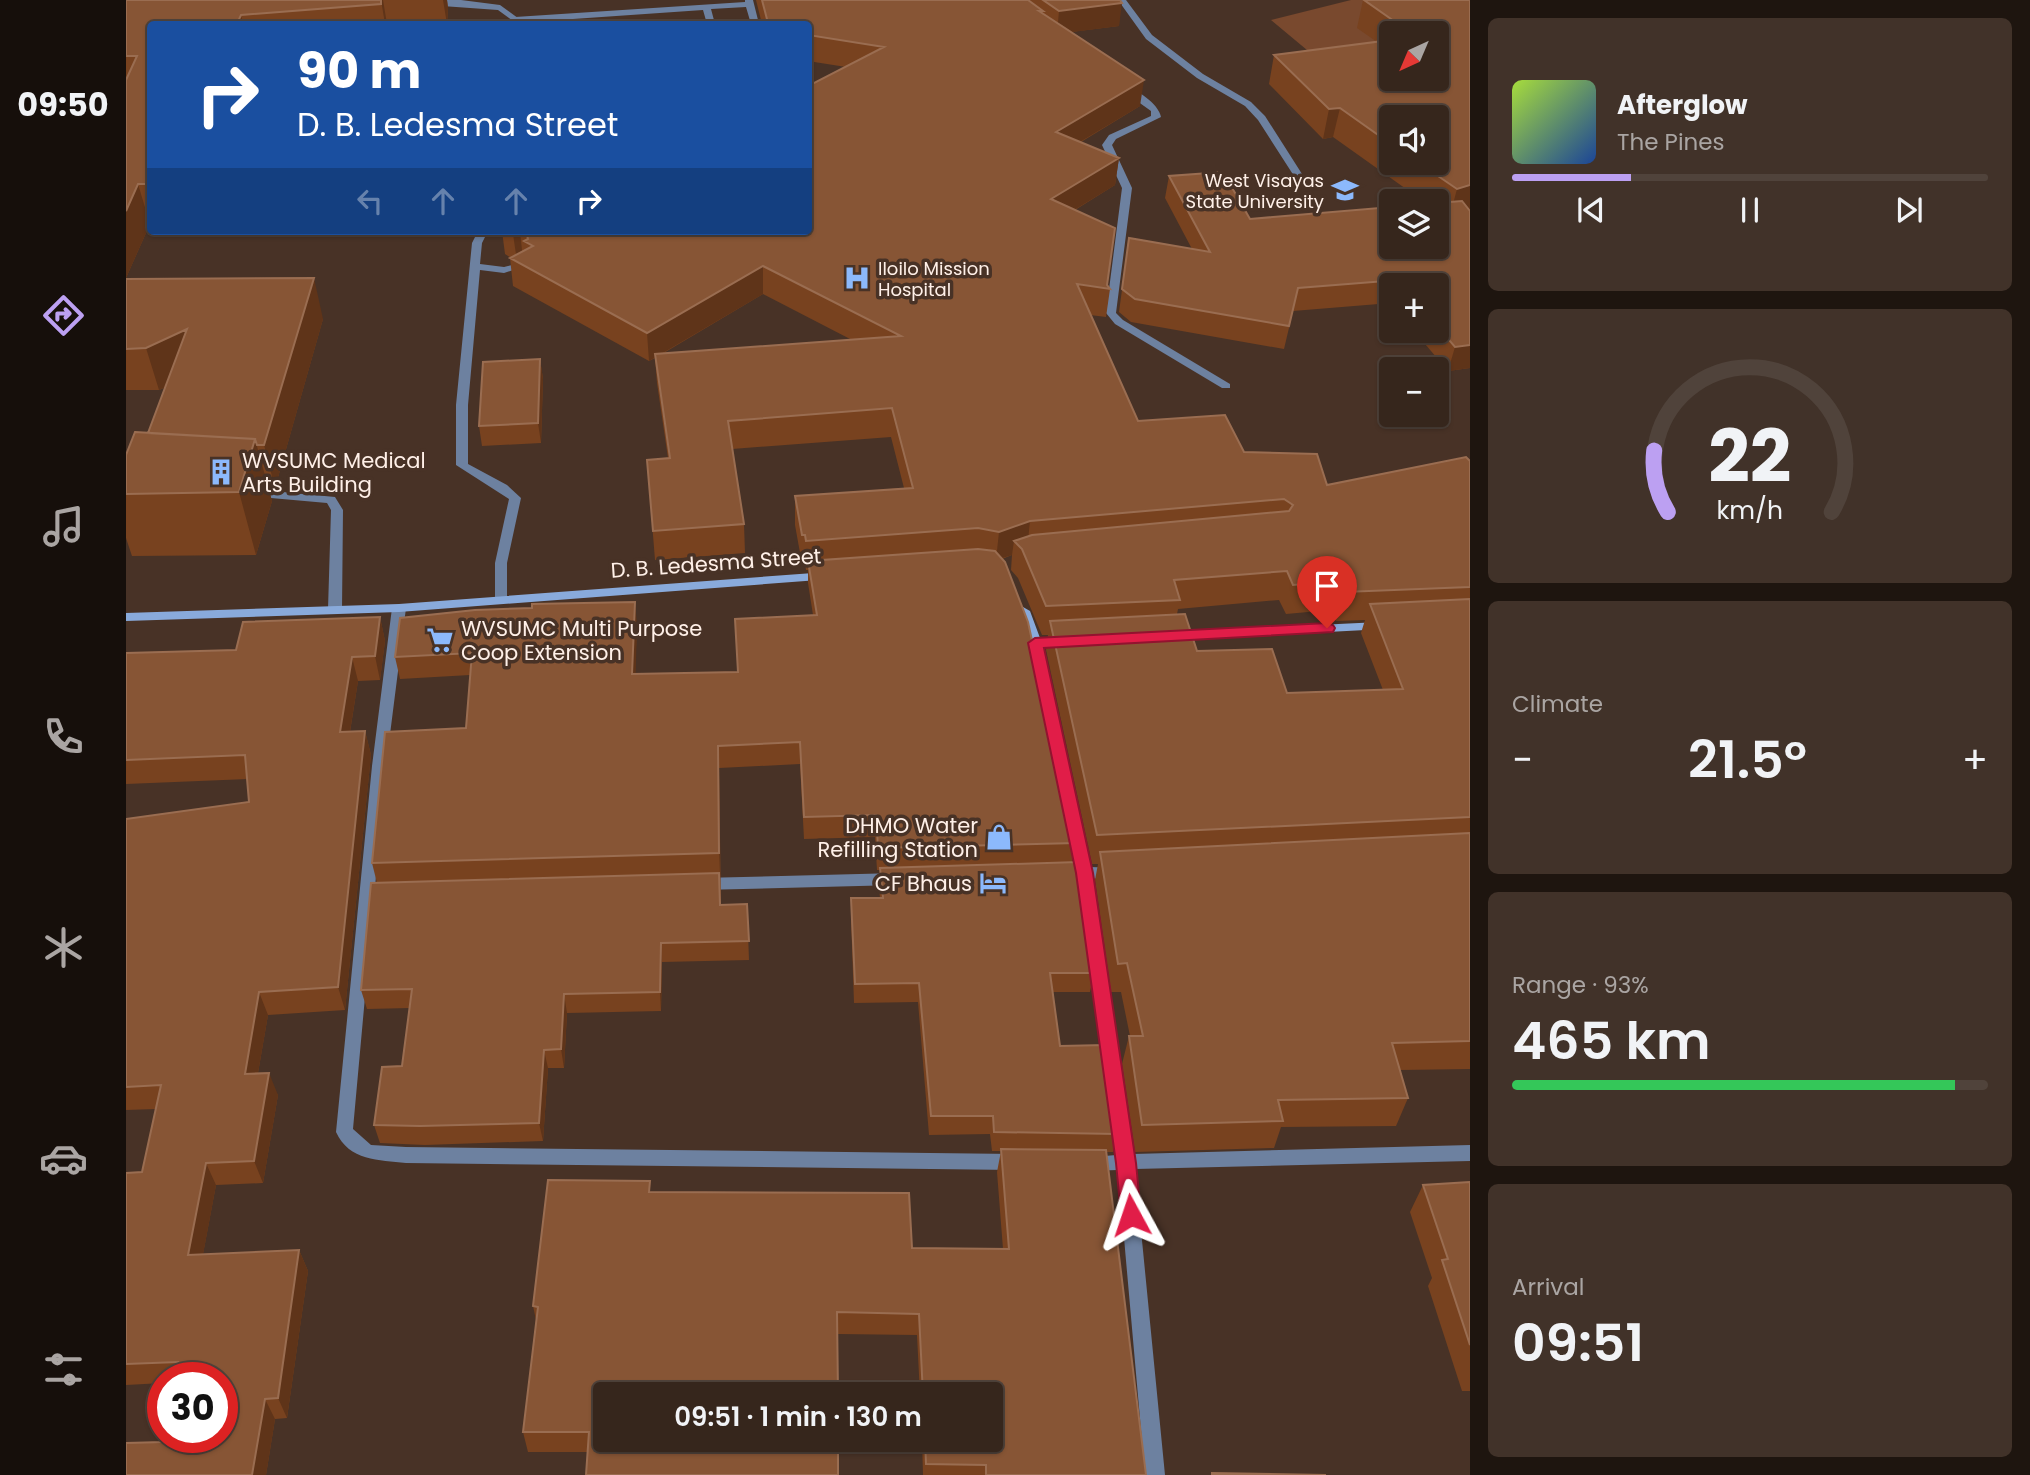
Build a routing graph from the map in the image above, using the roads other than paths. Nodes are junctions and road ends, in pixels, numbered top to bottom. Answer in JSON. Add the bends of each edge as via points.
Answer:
{"nodes":[{"id":1,"x":1122,"y":0,"type":"edge"},
{"id":2,"x":421,"y":2,"type":"dead end"},
{"id":3,"x":749,"y":2,"type":"edge"},
{"id":4,"x":706,"y":7,"type":"junction"},
{"id":5,"x":518,"y":21,"type":"edge"},
{"id":6,"x":531,"y":21,"type":"edge"},
{"id":7,"x":710,"y":21,"type":"edge"},
{"id":8,"x":754,"y":21,"type":"edge"},
{"id":9,"x":1111,"y":79,"type":"edge"},
{"id":10,"x":1297,"y":174,"type":"dead end"},
{"id":11,"x":480,"y":235,"type":"edge"},
{"id":12,"x":524,"y":265,"type":"edge"},
{"id":13,"x":475,"y":266,"type":"junction"},
{"id":14,"x":1226,"y":386,"type":"dead end"},
{"id":15,"x":236,"y":492,"type":"edge"},
{"id":16,"x":844,"y":575,"type":"edge"},
{"id":17,"x":1016,"y":594,"type":"edge"},
{"id":18,"x":501,"y":600,"type":"junction"},
{"id":19,"x":399,"y":608,"type":"junction"},
{"id":20,"x":335,"y":609,"type":"junction"},
{"id":21,"x":126,"y":617,"type":"edge"},
{"id":22,"x":1392,"y":625,"type":"edge"},
{"id":23,"x":1159,"y":637,"type":"edge"},
{"id":24,"x":1077,"y":641,"type":"edge"},
{"id":25,"x":1035,"y":643,"type":"junction"},
{"id":26,"x":1126,"y":871,"type":"edge"},
{"id":27,"x":1084,"y":873,"type":"junction"},
{"id":28,"x":1043,"y":874,"type":"edge"},
{"id":29,"x":919,"y":878,"type":"edge"},
{"id":30,"x":684,"y":885,"type":"edge"},
{"id":31,"x":1470,"y":1153,"type":"edge"},
{"id":32,"x":1029,"y":1162,"type":"edge"},
{"id":33,"x":1070,"y":1163,"type":"edge"},
{"id":34,"x":1126,"y":1163,"type":"junction"},
{"id":35,"x":1155,"y":1475,"type":"edge"}],
"edges":[{"from":1,"to":10,"type":"street","via":[[1149,37],[1200,76],[1248,104]]},
{"from":2,"to":5,"type":"street","via":[[500,8]]},
{"from":3,"to":4,"type":"street"},
{"from":3,"to":8,"type":"street"},
{"from":4,"to":6,"type":"street"},
{"from":4,"to":7,"type":"street"},
{"from":9,"to":14,"type":"street","via":[[1155,110],[1156,117],[1112,137],[1107,145],[1127,188],[1111,313]]},
{"from":11,"to":13,"type":"street"},
{"from":12,"to":13,"type":"street","via":[[504,270]]},
{"from":13,"to":18,"type":"street","via":[[461,405],[462,465],[503,485],[515,498],[500,563]]},
{"from":15,"to":20,"type":"street","via":[[331,500],[337,510]]},
{"from":16,"to":18,"type":"street","name":"D. B. Ledesma Street"},
{"from":17,"to":25,"type":"street"},
{"from":18,"to":19,"type":"street","name":"D. B. Ledesma Street"},
{"from":19,"to":20,"type":"street","name":"D. B. Ledesma Street"},
{"from":19,"to":32,"type":"street","via":[[379,766],[374,894],[344,1132],[367,1152],[406,1155]]},
{"from":20,"to":21,"type":"street","name":"D. B. Ledesma Street"},
{"from":22,"to":23,"type":"street"},
{"from":24,"to":25,"type":"street"},
{"from":25,"to":27,"type":"street"},
{"from":26,"to":27,"type":"street"},
{"from":27,"to":28,"type":"street"},
{"from":27,"to":34,"type":"street"},
{"from":29,"to":30,"type":"street"},
{"from":31,"to":34,"type":"street"},
{"from":33,"to":34,"type":"street"},
{"from":34,"to":35,"type":"street"}]}
